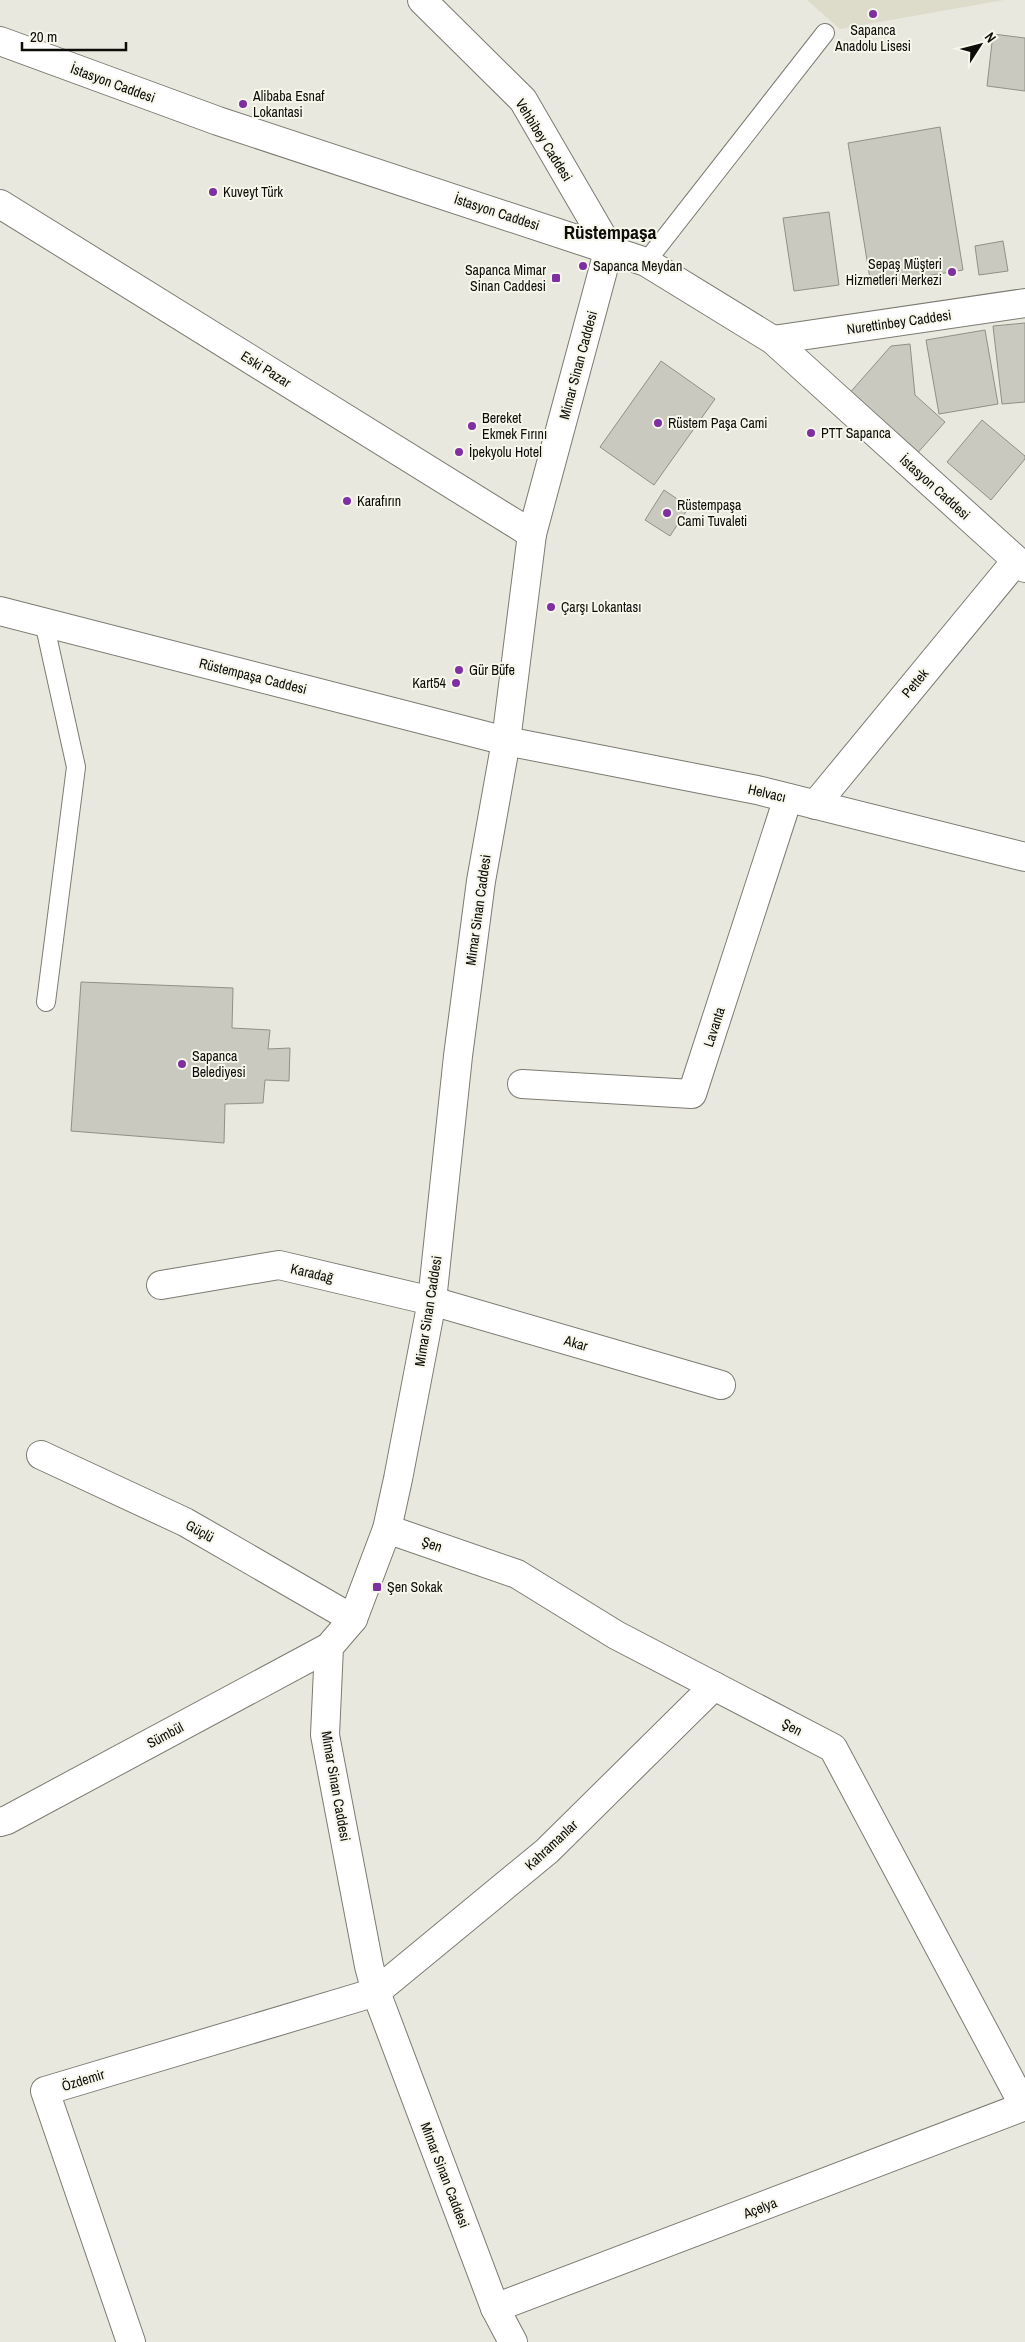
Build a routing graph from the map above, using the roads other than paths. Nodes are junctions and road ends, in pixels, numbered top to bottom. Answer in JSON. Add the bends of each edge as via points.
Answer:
{"nodes":[{"id":1,"x":422,"y":0,"type":"edge"},
{"id":2,"x":825,"y":33,"type":"dead end"},
{"id":3,"x":0,"y":41,"type":"edge"},
{"id":4,"x":0,"y":204,"type":"edge"},
{"id":5,"x":610,"y":248,"type":"junction"},
{"id":6,"x":646,"y":262,"type":"junction"},
{"id":7,"x":1025,"y":303,"type":"edge"},
{"id":8,"x":773,"y":340,"type":"junction"},
{"id":9,"x":532,"y":534,"type":"junction"},
{"id":10,"x":1021,"y":564,"type":"edge"},
{"id":11,"x":0,"y":611,"type":"edge"},
{"id":12,"x":44,"y":622,"type":"junction"},
{"id":13,"x":506,"y":741,"type":"junction"},
{"id":14,"x":788,"y":798,"type":"junction"},
{"id":15,"x":815,"y":805,"type":"junction"},
{"id":16,"x":1025,"y":856,"type":"edge"},
{"id":17,"x":46,"y":1002,"type":"dead end"},
{"id":18,"x":522,"y":1084,"type":"dead end"},
{"id":19,"x":161,"y":1285,"type":"dead end"},
{"id":20,"x":432,"y":1301,"type":"junction"},
{"id":21,"x":721,"y":1385,"type":"dead end"},
{"id":22,"x":42,"y":1455,"type":"dead end"},
{"id":23,"x":388,"y":1529,"type":"junction"},
{"id":24,"x":353,"y":1619,"type":"junction"},
{"id":25,"x":329,"y":1647,"type":"junction"},
{"id":26,"x":714,"y":1686,"type":"junction"},
{"id":27,"x":0,"y":1822,"type":"edge"},
{"id":28,"x":376,"y":1992,"type":"junction"},
{"id":29,"x":1024,"y":2106,"type":"edge"},
{"id":30,"x":496,"y":2308,"type":"junction"},
{"id":31,"x":131,"y":2342,"type":"edge"},
{"id":32,"x":513,"y":2342,"type":"edge"}],
"edges":[{"from":1,"to":5,"type":"street","name":"Vehbibey Caddesi","via":[[523,100]]},
{"from":2,"to":6,"type":"lane"},
{"from":3,"to":5,"type":"street","name":"İstasyon Caddesi","via":[[218,121]]},
{"from":4,"to":9,"type":"street","name":"Eski Pazar"},
{"from":5,"to":6,"type":"street","name":"İstasyon Caddesi"},
{"from":5,"to":9,"type":"street","name":"Mimar Sinan Caddesi"},
{"from":6,"to":8,"type":"street","name":"İstasyon Caddesi"},
{"from":7,"to":8,"type":"street","name":"Nurettinbey Caddesi"},
{"from":8,"to":10,"type":"street","name":"İstasyon Caddesi"},
{"from":9,"to":13,"type":"street","name":"Mimar Sinan Caddesi"},
{"from":10,"to":15,"type":"street","name":"Pettek"},
{"from":11,"to":12,"type":"street","name":"Rüstempaşa Caddesi"},
{"from":12,"to":13,"type":"street","name":"Rüstempaşa Caddesi"},
{"from":12,"to":17,"type":"lane","via":[[76,767]]},
{"from":13,"to":14,"type":"street","name":"Helvacı"},
{"from":13,"to":20,"type":"street","name":"Mimar Sinan Caddesi","via":[[481,881],[458,1056]]},
{"from":14,"to":15,"type":"street","name":"Helvacı"},
{"from":14,"to":18,"type":"street","name":"Lavanta","via":[[692,1094]]},
{"from":15,"to":16,"type":"street","name":"Helvacı"},
{"from":19,"to":20,"type":"street","name":"Karadağ","via":[[279,1265]]},
{"from":20,"to":21,"type":"street","name":"Akar"},
{"from":20,"to":23,"type":"street","name":"Mimar Sinan Caddesi"},
{"from":22,"to":24,"type":"street","name":"Güçlü","via":[[185,1522]]},
{"from":23,"to":24,"type":"street","name":"Mimar Sinan Caddesi"},
{"from":23,"to":26,"type":"street","name":"Şen","via":[[517,1574],[616,1635]]},
{"from":24,"to":25,"type":"street","name":"Mimar Sinan Caddesi"},
{"from":25,"to":27,"type":"street","name":"Sümbül"},
{"from":25,"to":28,"type":"street","name":"Mimar Sinan Caddesi","via":[[325,1735]]},
{"from":26,"to":28,"type":"street","name":"Kahramanlar","via":[[547,1851]]},
{"from":26,"to":29,"type":"street","name":"Şen","via":[[833,1748]]},
{"from":28,"to":30,"type":"street","name":"Mimar Sinan Caddesi"},
{"from":28,"to":31,"type":"street","name":"Özdemir","via":[[45,2091]]},
{"from":29,"to":30,"type":"street","name":"Açelya"},
{"from":30,"to":32,"type":"street","name":"Mimar Sinan Caddesi"}]}
